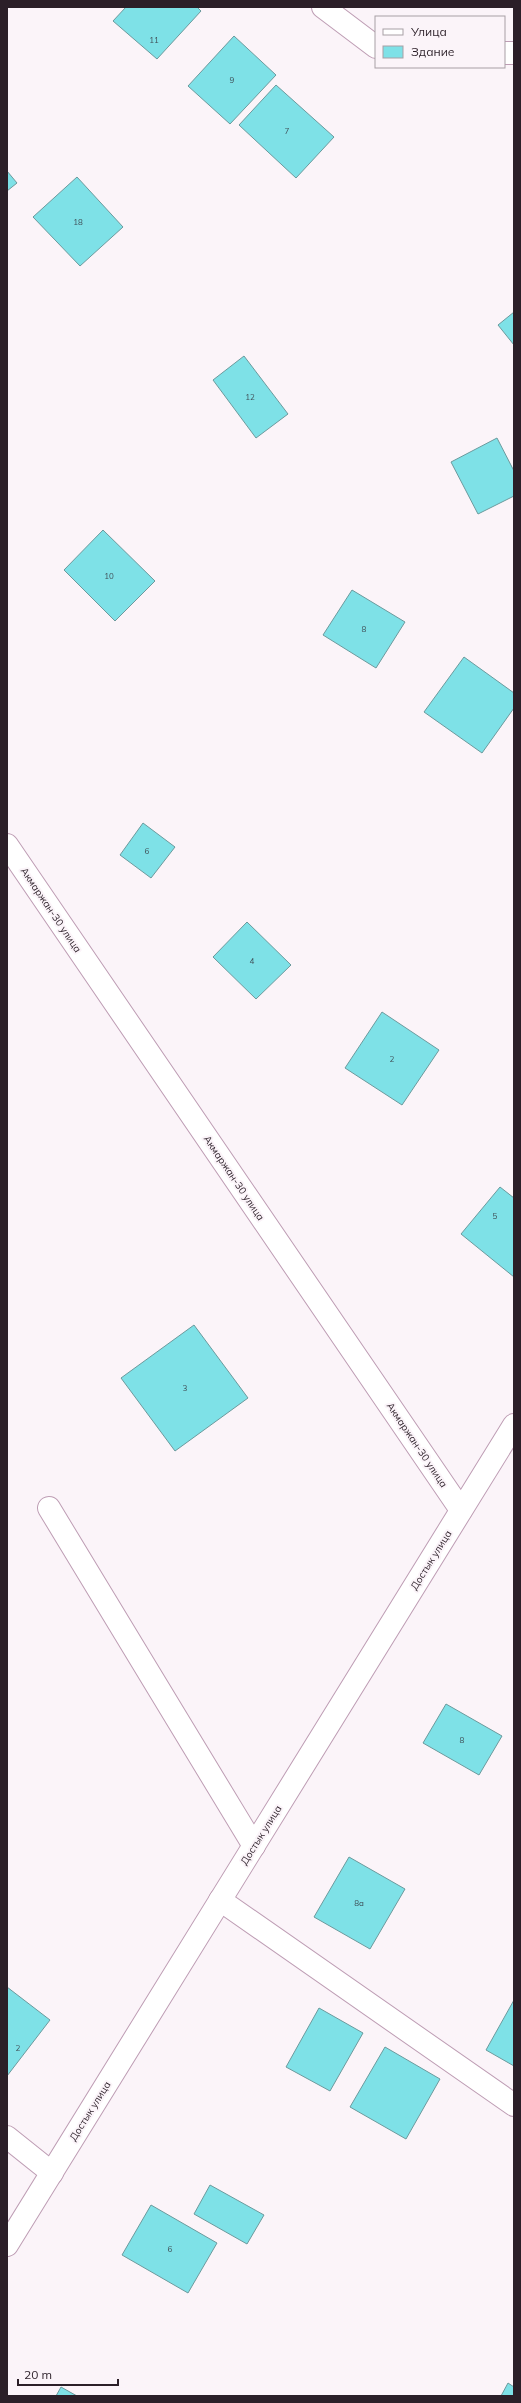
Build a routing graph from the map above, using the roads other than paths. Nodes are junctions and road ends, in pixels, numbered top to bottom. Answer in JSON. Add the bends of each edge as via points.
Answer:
{"nodes":[{"id":1,"x":323,"y":7,"type":"edge"},
{"id":2,"x":375,"y":46,"type":"edge"},
{"id":3,"x":7,"y":845,"type":"edge"},
{"id":4,"x":514,"y":1425,"type":"edge"},
{"id":5,"x":49,"y":1508,"type":"dead end"},
{"id":6,"x":461,"y":1510,"type":"junction"},
{"id":7,"x":254,"y":1846,"type":"junction"},
{"id":8,"x":220,"y":1900,"type":"junction"},
{"id":9,"x":514,"y":2105,"type":"edge"},
{"id":10,"x":7,"y":2136,"type":"edge"},
{"id":11,"x":52,"y":2173,"type":"junction"},
{"id":12,"x":7,"y":2245,"type":"edge"}],
"edges":[{"from":1,"to":2,"type":"street"},
{"from":3,"to":6,"type":"street","name":"Акмаржан-30 улица"},
{"from":4,"to":6,"type":"street","name":"Достык улица"},
{"from":5,"to":7,"type":"street"},
{"from":6,"to":7,"type":"street","name":"Достык улица"},
{"from":7,"to":8,"type":"street","name":"Достык улица"},
{"from":8,"to":9,"type":"street"},
{"from":8,"to":11,"type":"street","name":"Достык улица"},
{"from":10,"to":11,"type":"street"},
{"from":11,"to":12,"type":"street","name":"Достык улица"}]}
